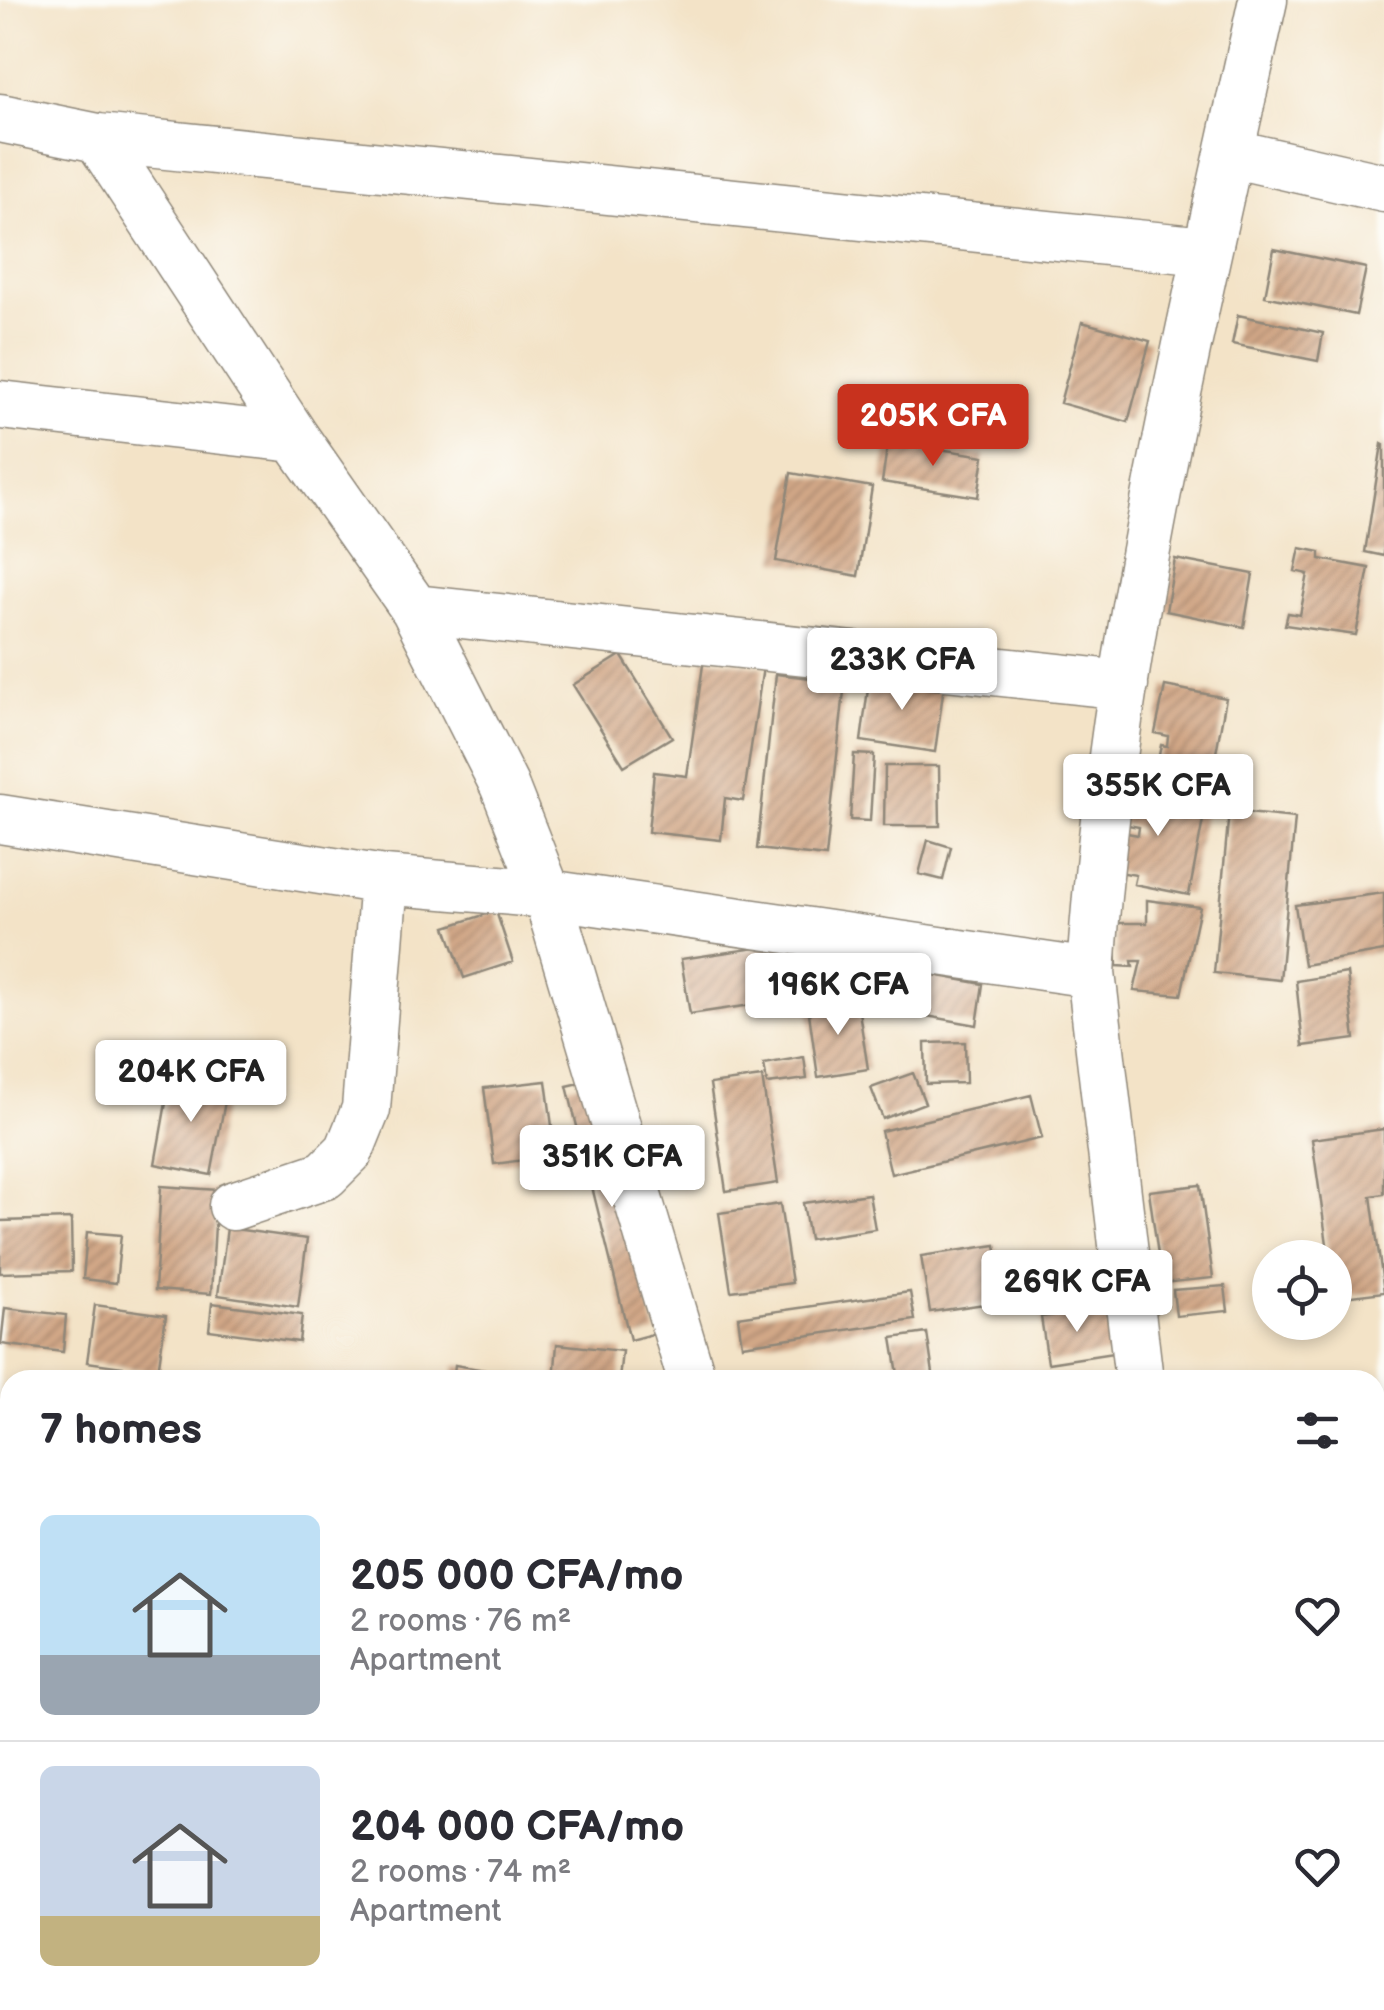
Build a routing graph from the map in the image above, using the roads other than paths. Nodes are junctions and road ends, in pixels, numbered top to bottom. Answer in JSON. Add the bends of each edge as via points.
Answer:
{"nodes":[{"id":1,"x":1263,"y":0,"type":"edge"},
{"id":2,"x":0,"y":118,"type":"edge"},
{"id":3,"x":98,"y":138,"type":"junction"},
{"id":4,"x":1230,"y":153,"type":"junction"},
{"id":5,"x":1384,"y":188,"type":"edge"},
{"id":6,"x":1205,"y":251,"type":"junction"},
{"id":7,"x":0,"y":405,"type":"edge"},
{"id":8,"x":295,"y":438,"type":"junction"},
{"id":9,"x":415,"y":608,"type":"junction"},
{"id":10,"x":1124,"y":685,"type":"junction"},
{"id":11,"x":0,"y":819,"type":"edge"},
{"id":12,"x":384,"y":880,"type":"junction"},
{"id":13,"x":547,"y":894,"type":"junction"},
{"id":14,"x":1091,"y":974,"type":"junction"},
{"id":15,"x":232,"y":1206,"type":"dead end"},
{"id":16,"x":689,"y":1370,"type":"edge"},
{"id":17,"x":1138,"y":1370,"type":"edge"}],
"edges":[{"from":1,"to":4,"type":"street"},
{"from":2,"to":3,"type":"street"},
{"from":3,"to":6,"type":"street"},
{"from":3,"to":8,"type":"street"},
{"from":4,"to":5,"type":"street"},
{"from":4,"to":6,"type":"street"},
{"from":6,"to":10,"type":"street"},
{"from":7,"to":8,"type":"street"},
{"from":8,"to":9,"type":"street"},
{"from":9,"to":10,"type":"street"},
{"from":9,"to":13,"type":"street","via":[[504,785]]},
{"from":10,"to":14,"type":"street"},
{"from":11,"to":12,"type":"street"},
{"from":12,"to":13,"type":"street"},
{"from":12,"to":15,"type":"street","via":[[366,1109],[349,1151],[324,1175]]},
{"from":13,"to":14,"type":"street"},
{"from":13,"to":16,"type":"street"},
{"from":14,"to":17,"type":"street"}]}
